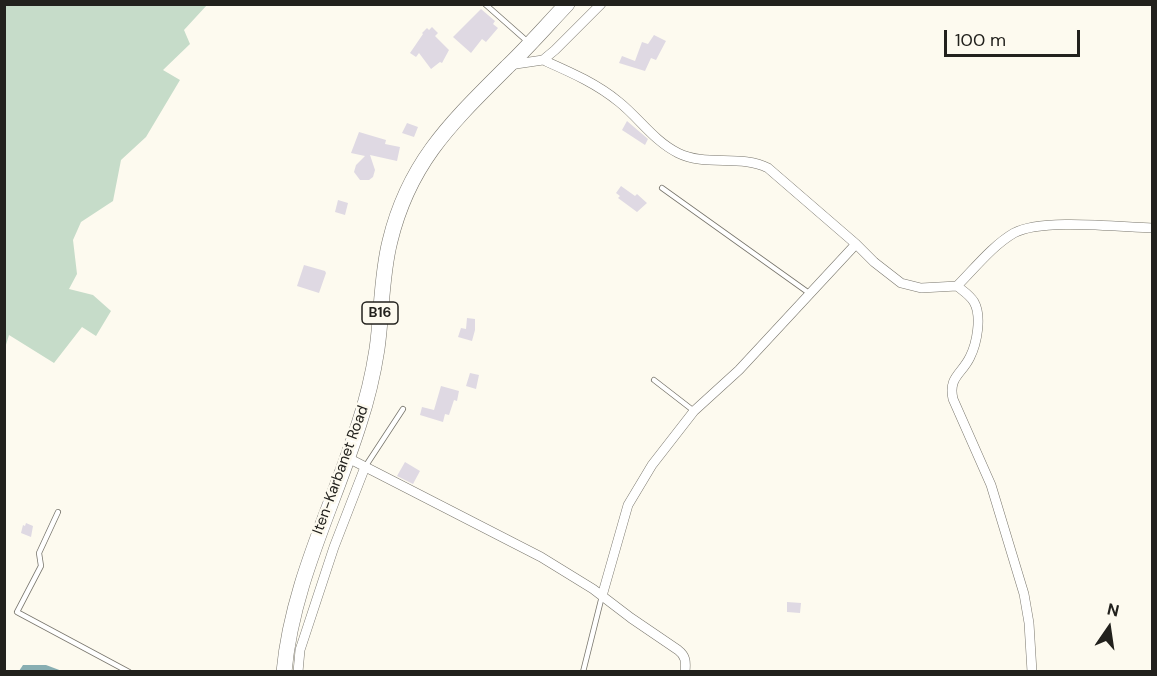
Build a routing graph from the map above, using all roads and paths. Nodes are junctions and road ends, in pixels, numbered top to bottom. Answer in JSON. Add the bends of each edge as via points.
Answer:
{"nodes":[{"id":1,"x":485,"y":4,"type":"edge"},
{"id":2,"x":567,"y":4,"type":"edge"},
{"id":3,"x":601,"y":4,"type":"edge"},
{"id":4,"x":530,"y":44,"type":"junction"},
{"id":5,"x":543,"y":60,"type":"junction"},
{"id":6,"x":509,"y":65,"type":"junction"},
{"id":7,"x":662,"y":188,"type":"dead end"},
{"id":8,"x":1152,"y":228,"type":"edge"},
{"id":9,"x":856,"y":243,"type":"junction"},
{"id":10,"x":957,"y":286,"type":"junction"},
{"id":11,"x":809,"y":293,"type":"junction"},
{"id":12,"x":654,"y":380,"type":"dead end"},
{"id":13,"x":403,"y":409,"type":"dead end"},
{"id":14,"x":694,"y":411,"type":"junction"},
{"id":15,"x":348,"y":458,"type":"junction"},
{"id":16,"x":365,"y":467,"type":"junction"},
{"id":17,"x":58,"y":512,"type":"dead end"},
{"id":18,"x":602,"y":596,"type":"junction"},
{"id":19,"x":129,"y":672,"type":"edge"},
{"id":20,"x":284,"y":672,"type":"edge"},
{"id":21,"x":297,"y":672,"type":"edge"},
{"id":22,"x":583,"y":672,"type":"edge"},
{"id":23,"x":685,"y":672,"type":"edge"},
{"id":24,"x":1032,"y":672,"type":"edge"}],
"edges":[{"from":1,"to":4,"type":"lane"},
{"from":2,"to":4,"type":"main road","name":"Iten-Karbanet Road","number":"B16"},
{"from":3,"to":5,"type":"street"},
{"from":4,"to":6,"type":"main road","name":"Iten-Karbanet Road","number":"B16"},
{"from":5,"to":6,"type":"street"},
{"from":5,"to":9,"type":"street","via":[[595,84],[680,154],[721,162],[756,162],[768,168]]},
{"from":6,"to":15,"type":"main road","name":"Iten-Karbanet Road","number":"B16","via":[[431,149],[403,198],[389,244],[366,401]]},
{"from":7,"to":11,"type":"lane"},
{"from":8,"to":10,"type":"street","via":[[1024,228],[1000,243]]},
{"from":9,"to":10,"type":"street","via":[[901,283],[921,288]]},
{"from":9,"to":11,"type":"street"},
{"from":10,"to":24,"type":"street","via":[[974,301],[978,312],[976,342],[951,391],[991,485],[1024,594]]},
{"from":11,"to":14,"type":"street","via":[[739,370]]},
{"from":12,"to":14,"type":"lane"},
{"from":13,"to":16,"type":"lane"},
{"from":14,"to":18,"type":"street","via":[[652,465],[628,505]]},
{"from":15,"to":16,"type":"street"},
{"from":15,"to":20,"type":"main road","name":"Iten-Karbanet Road","number":"B16","via":[[298,596],[286,641]]},
{"from":16,"to":18,"type":"street","via":[[541,557]]},
{"from":16,"to":21,"type":"street","via":[[334,547],[300,650]]},
{"from":17,"to":19,"type":"lane","via":[[39,553],[41,566],[17,612]]},
{"from":18,"to":22,"type":"lane"},
{"from":18,"to":23,"type":"street","via":[[683,654]]}]}
